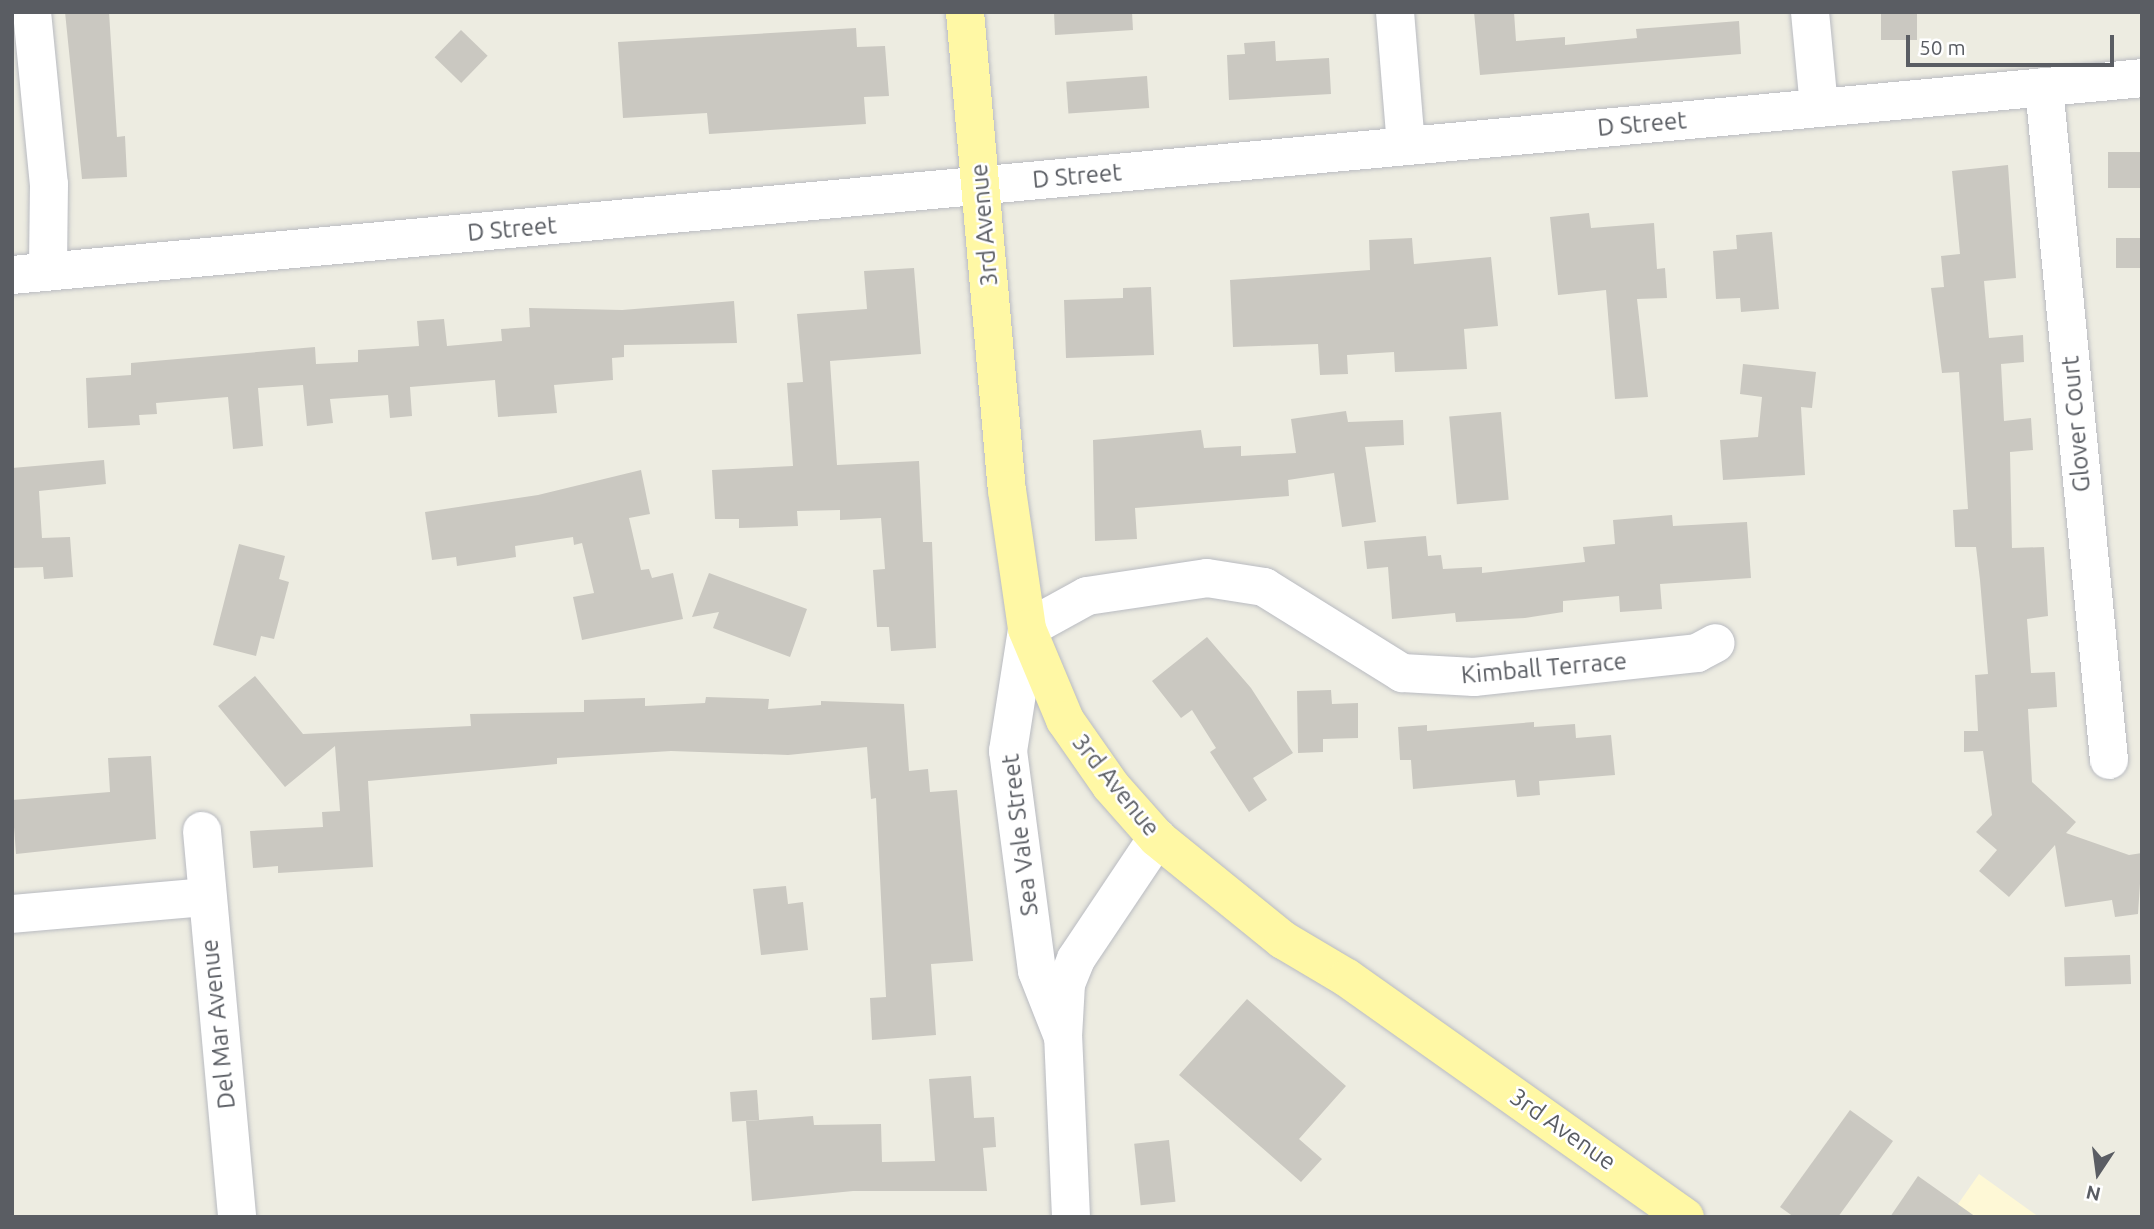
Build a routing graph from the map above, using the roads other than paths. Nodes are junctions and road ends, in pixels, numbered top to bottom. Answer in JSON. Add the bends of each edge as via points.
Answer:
{"nodes":[{"id":1,"x":32,"y":12,"type":"edge"},
{"id":2,"x":965,"y":12,"type":"edge"},
{"id":3,"x":1395,"y":12,"type":"edge"},
{"id":4,"x":1810,"y":12,"type":"edge"},
{"id":5,"x":23,"y":57,"type":"edge"},
{"id":6,"x":2142,"y":78,"type":"edge"},
{"id":7,"x":2045,"y":87,"type":"junction"},
{"id":8,"x":1819,"y":108,"type":"junction"},
{"id":9,"x":1406,"y":146,"type":"junction"},
{"id":10,"x":980,"y":185,"type":"junction"},
{"id":11,"x":30,"y":273,"type":"edge"},
{"id":12,"x":1027,"y":629,"type":"junction"},
{"id":13,"x":1716,"y":643,"type":"dead end"},
{"id":14,"x":2109,"y":760,"type":"dead end"},
{"id":15,"x":202,"y":831,"type":"dead end"},
{"id":16,"x":1157,"y":838,"type":"junction"},
{"id":17,"x":205,"y":897,"type":"junction"},
{"id":18,"x":12,"y":914,"type":"edge"},
{"id":19,"x":1063,"y":1037,"type":"junction"},
{"id":20,"x":237,"y":1217,"type":"edge"},
{"id":21,"x":1071,"y":1217,"type":"edge"},
{"id":22,"x":1685,"y":1217,"type":"edge"}],
"edges":[{"from":1,"to":5,"type":"street"},
{"from":2,"to":10,"type":"main road","name":"3rd Avenue"},
{"from":3,"to":9,"type":"street"},
{"from":4,"to":8,"type":"street"},
{"from":5,"to":11,"type":"street","via":[[49,184]]},
{"from":6,"to":7,"type":"street","name":"D Street"},
{"from":7,"to":8,"type":"street","name":"D Street"},
{"from":7,"to":14,"type":"street","name":"Glover Court"},
{"from":8,"to":9,"type":"street","name":"D Street"},
{"from":9,"to":10,"type":"street","name":"D Street"},
{"from":10,"to":11,"type":"street","name":"D Street"},
{"from":10,"to":12,"type":"main road","name":"3rd Avenue","via":[[1007,490]]},
{"from":12,"to":13,"type":"street","name":"Kimball Terrace","via":[[1087,596],[1207,578],[1264,587],[1402,673],[1474,677],[1697,653]]},
{"from":12,"to":16,"type":"main road","name":"3rd Avenue","via":[[1065,720],[1111,786]]},
{"from":12,"to":19,"type":"street","name":"Sea Vale Street","via":[[1008,751],[1037,971]]},
{"from":15,"to":17,"type":"street","name":"Del Mar Avenue"},
{"from":16,"to":19,"type":"street","name":"Sea Vale Street","via":[[1076,959],[1066,984]]},
{"from":16,"to":22,"type":"main road","name":"3rd Avenue","via":[[1283,940],[1347,978]]},
{"from":17,"to":18,"type":"street"},
{"from":17,"to":20,"type":"street","name":"Del Mar Avenue"},
{"from":19,"to":21,"type":"street","name":"Sea Vale Street"}]}
